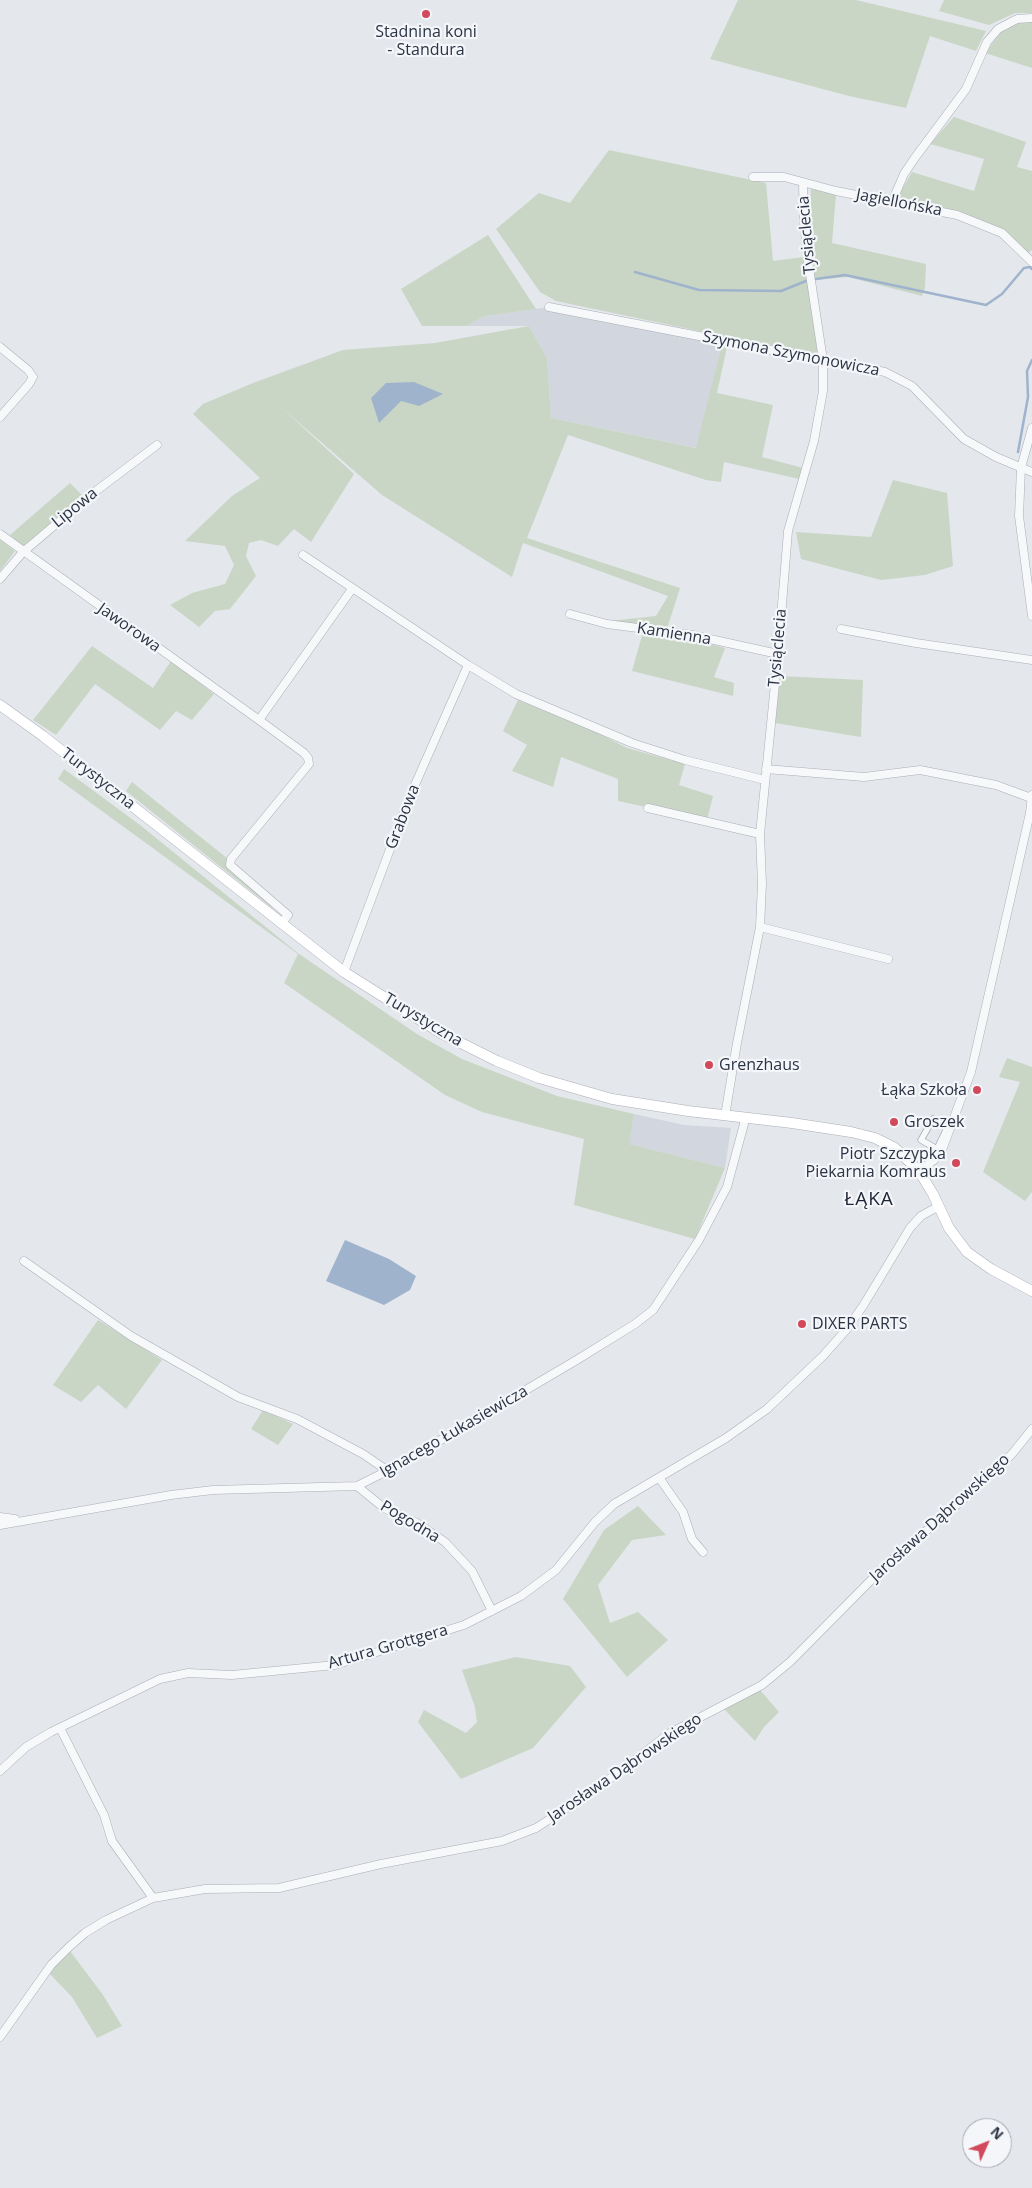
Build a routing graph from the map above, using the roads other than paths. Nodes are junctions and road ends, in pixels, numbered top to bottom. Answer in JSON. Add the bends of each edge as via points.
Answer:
{"nodes":[{"id":1,"x":1032,"y":18,"type":"edge"},
{"id":2,"x":753,"y":177,"type":"dead end"},
{"id":3,"x":804,"y":184,"type":"junction"},
{"id":4,"x":892,"y":202,"type":"junction"},
{"id":5,"x":1032,"y":262,"type":"edge"},
{"id":6,"x":550,"y":307,"type":"dead end"},
{"id":7,"x":0,"y":347,"type":"edge"},
{"id":8,"x":823,"y":360,"type":"junction"},
{"id":9,"x":2,"y":414,"type":"edge"},
{"id":10,"x":1032,"y":428,"type":"edge"},
{"id":11,"x":157,"y":445,"type":"dead end"},
{"id":12,"x":1021,"y":468,"type":"junction"},
{"id":13,"x":1032,"y":472,"type":"edge"},
{"id":14,"x":0,"y":534,"type":"edge"},
{"id":15,"x":23,"y":552,"type":"junction"},
{"id":16,"x":303,"y":555,"type":"dead end"},
{"id":17,"x":0,"y":579,"type":"edge"},
{"id":18,"x":352,"y":589,"type":"junction"},
{"id":19,"x":570,"y":614,"type":"dead end"},
{"id":20,"x":1032,"y":616,"type":"edge"},
{"id":21,"x":841,"y":629,"type":"dead end"},
{"id":22,"x":778,"y":654,"type":"junction"},
{"id":23,"x":1032,"y":656,"type":"edge"},
{"id":24,"x":1032,"y":660,"type":"edge"},
{"id":25,"x":468,"y":665,"type":"junction"},
{"id":26,"x":1032,"y":667,"type":"edge"},
{"id":27,"x":0,"y":705,"type":"edge"},
{"id":28,"x":259,"y":720,"type":"junction"},
{"id":29,"x":766,"y":769,"type":"junction"},
{"id":30,"x":765,"y":780,"type":"junction"},
{"id":31,"x":1032,"y":797,"type":"edge"},
{"id":32,"x":648,"y":808,"type":"dead end"},
{"id":33,"x":1031,"y":814,"type":"edge"},
{"id":34,"x":760,"y":834,"type":"junction"},
{"id":35,"x":281,"y":924,"type":"junction"},
{"id":36,"x":760,"y":927,"type":"junction"},
{"id":37,"x":888,"y":959,"type":"dead end"},
{"id":38,"x":344,"y":972,"type":"junction"},
{"id":39,"x":725,"y":1116,"type":"junction"},
{"id":40,"x":744,"y":1117,"type":"junction"},
{"id":41,"x":933,"y":1119,"type":"joint"},
{"id":42,"x":919,"y":1171,"type":"junction"},
{"id":43,"x":939,"y":1206,"type":"junction"},
{"id":44,"x":24,"y":1260,"type":"dead end"},
{"id":45,"x":1032,"y":1291,"type":"edge"},
{"id":46,"x":1032,"y":1429,"type":"edge"},
{"id":47,"x":388,"y":1472,"type":"junction"},
{"id":48,"x":660,"y":1479,"type":"junction"},
{"id":49,"x":357,"y":1486,"type":"junction"},
{"id":50,"x":0,"y":1517,"type":"edge"},
{"id":51,"x":22,"y":1520,"type":"junction"},
{"id":52,"x":0,"y":1525,"type":"edge"},
{"id":53,"x":703,"y":1552,"type":"dead end"},
{"id":54,"x":492,"y":1611,"type":"junction"},
{"id":55,"x":60,"y":1728,"type":"junction"},
{"id":56,"x":0,"y":1771,"type":"edge"},
{"id":57,"x":153,"y":1898,"type":"junction"},
{"id":58,"x":0,"y":2037,"type":"edge"}],
"edges":[{"from":1,"to":4,"type":"street","via":[[1017,19],[998,28],[987,42],[966,89],[904,174]]},
{"from":2,"to":3,"type":"street","name":"Jagiellońska","via":[[784,177]]},
{"from":3,"to":4,"type":"street","name":"Jagiellońska"},
{"from":3,"to":8,"type":"street","name":"Tysiąclecia","via":[[808,261]]},
{"from":4,"to":5,"type":"street","name":"Jagiellońska","via":[[957,215],[982,224],[1002,233]]},
{"from":6,"to":8,"type":"street","name":"Szymona Szymonowicza"},
{"from":7,"to":9,"type":"street","via":[[33,376]]},
{"from":8,"to":12,"type":"street","name":"Szymona Szymonowicza","via":[[885,372],[912,386],[964,439]]},
{"from":8,"to":22,"type":"street","name":"Tysiąclecia","via":[[823,391],[814,442],[788,531]]},
{"from":10,"to":12,"type":"street"},
{"from":11,"to":15,"type":"street","name":"Lipowa"},
{"from":12,"to":13,"type":"street","name":"Szymona Szymonowicza"},
{"from":12,"to":20,"type":"street","via":[[1019,516]]},
{"from":14,"to":15,"type":"street","name":"Jaworowa"},
{"from":15,"to":17,"type":"street","name":"Lipowa"},
{"from":15,"to":28,"type":"street","name":"Jaworowa"},
{"from":16,"to":18,"type":"street"},
{"from":18,"to":25,"type":"street"},
{"from":18,"to":28,"type":"street"},
{"from":19,"to":22,"type":"street","name":"Kamienna","via":[[607,624],[692,635]]},
{"from":21,"to":24,"type":"street"},
{"from":22,"to":29,"type":"street","name":"Tysiąclecia"},
{"from":23,"to":24,"type":"street"},
{"from":24,"to":26,"type":"street"},
{"from":25,"to":30,"type":"street","via":[[516,694],[632,744]]},
{"from":25,"to":38,"type":"street","name":"Grabowa","via":[[410,796]]},
{"from":27,"to":35,"type":"main road","name":"Turystyczna"},
{"from":28,"to":35,"type":"street","name":"Jaworowa","via":[[308,758],[308,764],[231,859],[230,865],[288,915]]},
{"from":29,"to":30,"type":"street","name":"Tysiąclecia"},
{"from":29,"to":31,"type":"street","via":[[864,777],[920,770],[996,785]]},
{"from":30,"to":34,"type":"street","name":"Tysiąclecia"},
{"from":31,"to":33,"type":"street"},
{"from":32,"to":34,"type":"street"},
{"from":33,"to":42,"type":"street","via":[[971,1072],[942,1150]]},
{"from":34,"to":36,"type":"street","name":"Tysiąclecia"},
{"from":35,"to":38,"type":"main road","name":"Turystyczna"},
{"from":36,"to":37,"type":"street"},
{"from":36,"to":39,"type":"street","name":"Tysiąclecia"},
{"from":38,"to":39,"type":"main road","name":"Turystyczna","via":[[441,1033],[539,1078],[612,1100]]},
{"from":39,"to":40,"type":"main road","name":"Turystyczna"},
{"from":40,"to":42,"type":"main road","name":"Turystyczna","via":[[875,1138],[895,1148]]},
{"from":40,"to":47,"type":"street","name":"Ignacego Łukasiewicza","via":[[727,1187],[699,1240],[653,1310],[575,1362]]},
{"from":41,"to":41,"type":"street","via":[[921,1140],[937,1149],[948,1126]]},
{"from":42,"to":43,"type":"main road","name":"Turystyczna"},
{"from":43,"to":45,"type":"main road","via":[[953,1235],[967,1252]]},
{"from":43,"to":48,"type":"street","name":"Artura Grottgera","via":[[921,1216],[910,1228],[863,1306],[824,1356],[767,1409]]},
{"from":44,"to":47,"type":"street","via":[[125,1333],[238,1397],[297,1420],[363,1454]]},
{"from":46,"to":57,"type":"street","name":"Jarosława Dąbrowskiego","via":[[1012,1454],[885,1566],[790,1662],[762,1685],[670,1733],[599,1787],[536,1828],[502,1842],[381,1864],[279,1888],[206,1889]]},
{"from":47,"to":49,"type":"street","name":"Ignacego Łukasiewicza"},
{"from":48,"to":53,"type":"street","via":[[684,1512],[692,1539]]},
{"from":48,"to":54,"type":"street","name":"Artura Grottgera","via":[[614,1504],[556,1570],[521,1596]]},
{"from":49,"to":51,"type":"street","name":"Ignacego Łukasiewicza","via":[[213,1490]]},
{"from":49,"to":54,"type":"street","name":"Pogodna","via":[[384,1508],[417,1523],[444,1542],[472,1572]]},
{"from":50,"to":51,"type":"street","name":"Ignacego Łukasiewicza"},
{"from":51,"to":52,"type":"street","name":"Ignacego Łukasiewicza"},
{"from":54,"to":55,"type":"street","name":"Artura Grottgera","via":[[464,1625],[335,1664],[232,1675],[188,1673],[160,1679]]},
{"from":55,"to":56,"type":"street","name":"Artura Grottgera","via":[[26,1747]]},
{"from":55,"to":57,"type":"street","via":[[104,1815],[112,1841]]},
{"from":57,"to":58,"type":"street","via":[[85,1933],[51,1965]]}]}
